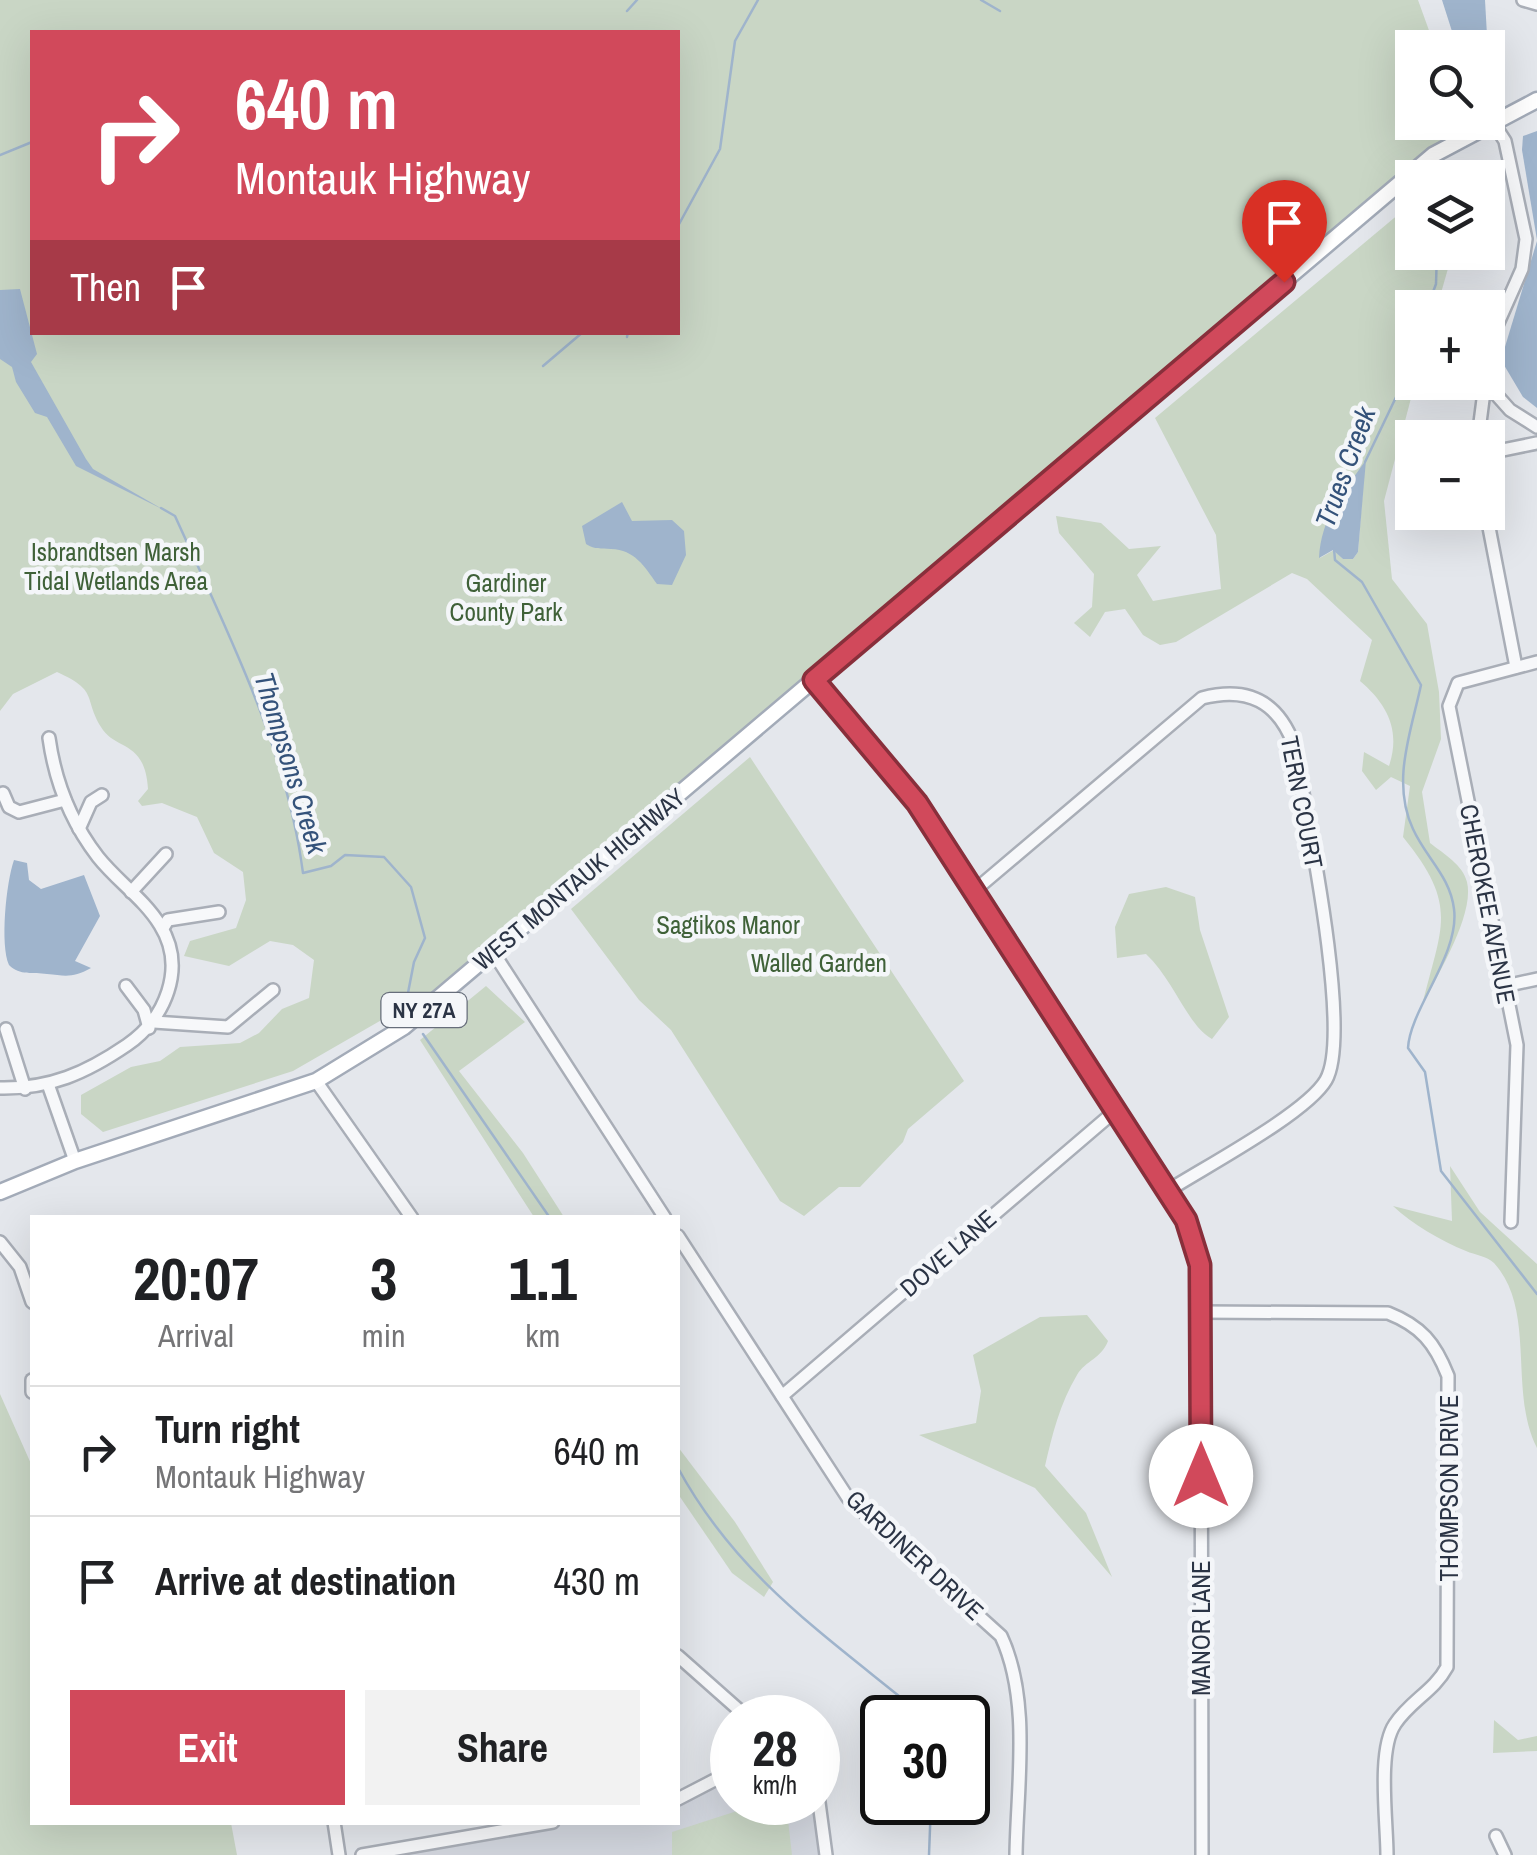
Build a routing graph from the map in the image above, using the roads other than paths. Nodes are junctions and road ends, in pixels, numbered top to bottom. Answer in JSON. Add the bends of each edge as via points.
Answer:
{"nodes":[{"id":1,"x":1523,"y":0,"type":"edge"},
{"id":2,"x":1537,"y":4,"type":"edge"},
{"id":3,"x":1537,"y":100,"type":"edge"},
{"id":4,"x":1505,"y":115,"type":"edge"},
{"id":5,"x":1460,"y":140,"type":"edge"},
{"id":6,"x":1504,"y":140,"type":"edge"},
{"id":7,"x":1505,"y":307,"type":"edge"},
{"id":8,"x":1501,"y":400,"type":"edge"},
{"id":9,"x":1537,"y":427,"type":"edge"},
{"id":10,"x":1537,"y":444,"type":"edge"},
{"id":11,"x":1505,"y":451,"type":"edge"},
{"id":12,"x":1489,"y":530,"type":"edge"},
{"id":13,"x":1537,"y":662,"type":"edge"},
{"id":14,"x":1516,"y":667,"type":"junction"},
{"id":15,"x":814,"y":680,"type":"junction"},
{"id":16,"x":49,"y":738,"type":"dead end"},
{"id":17,"x":3,"y":793,"type":"dead end"},
{"id":18,"x":102,"y":796,"type":"dead end"},
{"id":19,"x":65,"y":800,"type":"junction"},
{"id":20,"x":79,"y":829,"type":"junction"},
{"id":21,"x":166,"y":854,"type":"dead end"},
{"id":22,"x":131,"y":892,"type":"junction"},
{"id":23,"x":974,"y":892,"type":"junction"},
{"id":24,"x":219,"y":912,"type":"dead end"},
{"id":25,"x":162,"y":928,"type":"junction"},
{"id":26,"x":493,"y":952,"type":"junction"},
{"id":27,"x":1537,"y":980,"type":"edge"},
{"id":28,"x":126,"y":986,"type":"dead end"},
{"id":29,"x":1505,"y":986,"type":"junction"},
{"id":30,"x":273,"y":990,"type":"dead end"},
{"id":31,"x":152,"y":1025,"type":"junction"},
{"id":32,"x":6,"y":1029,"type":"dead end"},
{"id":33,"x":316,"y":1081,"type":"junction"},
{"id":34,"x":49,"y":1087,"type":"junction"},
{"id":35,"x":0,"y":1088,"type":"edge"},
{"id":36,"x":26,"y":1089,"type":"junction"},
{"id":37,"x":1115,"y":1111,"type":"junction"},
{"id":38,"x":75,"y":1161,"type":"junction"},
{"id":39,"x":1168,"y":1190,"type":"junction"},
{"id":40,"x":0,"y":1192,"type":"edge"},
{"id":41,"x":410,"y":1215,"type":"edge"},
{"id":42,"x":663,"y":1215,"type":"edge"},
{"id":43,"x":1511,"y":1222,"type":"dead end"},
{"id":44,"x":680,"y":1239,"type":"edge"},
{"id":45,"x":0,"y":1242,"type":"edge"},
{"id":46,"x":30,"y":1296,"type":"edge"},
{"id":47,"x":1201,"y":1312,"type":"junction"},
{"id":48,"x":782,"y":1396,"type":"junction"},
{"id":49,"x":680,"y":1658,"type":"edge"},
{"id":50,"x":722,"y":1695,"type":"edge"},
{"id":51,"x":710,"y":1782,"type":"edge"},
{"id":52,"x":680,"y":1797,"type":"edge"},
{"id":53,"x":334,"y":1825,"type":"edge"},
{"id":54,"x":535,"y":1825,"type":"edge"},
{"id":55,"x":822,"y":1825,"type":"edge"},
{"id":56,"x":1496,"y":1836,"type":"dead end"},
{"id":57,"x":339,"y":1855,"type":"edge"},
{"id":58,"x":362,"y":1855,"type":"edge"},
{"id":59,"x":826,"y":1855,"type":"edge"},
{"id":60,"x":1016,"y":1855,"type":"edge"},
{"id":61,"x":1202,"y":1855,"type":"edge"},
{"id":62,"x":1387,"y":1855,"type":"edge"},
{"id":63,"x":1505,"y":1855,"type":"edge"}],
"edges":[{"from":1,"to":2,"type":"street"},
{"from":3,"to":4,"type":"main road","number":"NY 27A"},
{"from":5,"to":15,"type":"main road","number":"NY 27A","via":[[1430,158]]},
{"from":6,"to":7,"type":"street","via":[[1526,239]]},
{"from":8,"to":9,"type":"street"},
{"from":10,"to":11,"type":"street"},
{"from":12,"to":14,"type":"street"},
{"from":13,"to":14,"type":"street"},
{"from":14,"to":29,"type":"street","name":"CHEROKEE AVENUE","via":[[1472,676],[1451,692],[1449,706]]},
{"from":15,"to":23,"type":"street","name":"MANOR LANE","via":[[917,803]]},
{"from":15,"to":26,"type":"main road","name":"WEST MONTAUK HIGHWAY","number":"NY 27A"},
{"from":16,"to":19,"type":"street"},
{"from":17,"to":19,"type":"street","via":[[18,812]]},
{"from":18,"to":20,"type":"street","via":[[91,802]]},
{"from":19,"to":20,"type":"street"},
{"from":20,"to":22,"type":"street"},
{"from":21,"to":22,"type":"street"},
{"from":22,"to":25,"type":"street"},
{"from":23,"to":37,"type":"street","name":"MANOR LANE"},
{"from":23,"to":39,"type":"street","name":"TERN COURT","via":[[1202,698],[1254,697],[1285,721],[1326,924],[1333,1062],[1314,1095]]},
{"from":24,"to":25,"type":"street","via":[[168,920]]},
{"from":25,"to":31,"type":"street","via":[[171,970],[166,1001]]},
{"from":26,"to":33,"type":"main road","name":"WEST MONTAUK HIGHWAY","number":"NY 27A","via":[[404,1027]]},
{"from":26,"to":42,"type":"street"},
{"from":27,"to":29,"type":"street"},
{"from":28,"to":31,"type":"street"},
{"from":29,"to":43,"type":"street","name":"CHEROKEE AVENUE","via":[[1518,1066]]},
{"from":30,"to":31,"type":"street","via":[[228,1026]]},
{"from":31,"to":34,"type":"street","via":[[112,1057]]},
{"from":32,"to":36,"type":"street"},
{"from":33,"to":38,"type":"main road","name":"WEST MONTAUK HIGHWAY","number":"NY 27A"},
{"from":33,"to":41,"type":"street"},
{"from":34,"to":36,"type":"street"},
{"from":34,"to":38,"type":"street"},
{"from":35,"to":36,"type":"street"},
{"from":37,"to":39,"type":"street","name":"MANOR LANE"},
{"from":37,"to":48,"type":"street","name":"DOVE LANE"},
{"from":38,"to":40,"type":"main road","name":"WEST MONTAUK HIGHWAY","number":"NY 27A"},
{"from":39,"to":47,"type":"street","name":"MANOR LANE","via":[[1196,1242]]},
{"from":44,"to":48,"type":"street","name":"GARDINER DRIVE"},
{"from":45,"to":46,"type":"street","via":[[20,1267]]},
{"from":47,"to":61,"type":"street","name":"MANOR LANE"},
{"from":47,"to":62,"type":"street","name":"THOMPSON DRIVE","via":[[1388,1313],[1427,1335],[1448,1376],[1447,1667],[1386,1742]]},
{"from":48,"to":60,"type":"street","name":"GARDINER DRIVE","via":[[848,1498],[1001,1636],[1014,1664],[1017,1696]]},
{"from":49,"to":50,"type":"street"},
{"from":51,"to":52,"type":"street"},
{"from":53,"to":57,"type":"street"},
{"from":54,"to":58,"type":"street"},
{"from":55,"to":59,"type":"street"},
{"from":56,"to":63,"type":"street"}]}
